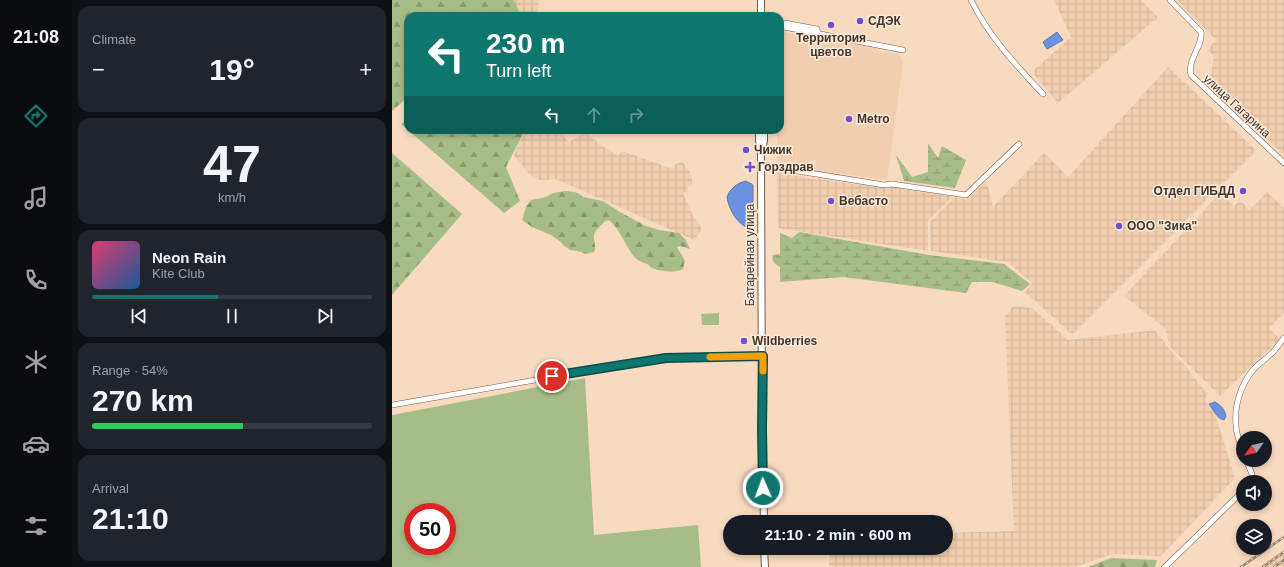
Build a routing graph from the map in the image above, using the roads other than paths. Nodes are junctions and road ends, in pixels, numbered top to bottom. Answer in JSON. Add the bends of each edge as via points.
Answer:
{"nodes":[{"id":1,"x":761,"y":0,"type":"edge"},
{"id":2,"x":971,"y":0,"type":"edge"},
{"id":3,"x":1170,"y":0,"type":"edge"},
{"id":4,"x":761,"y":12,"type":"edge"},
{"id":5,"x":784,"y":27,"type":"edge"},
{"id":6,"x":903,"y":50,"type":"dead end"},
{"id":7,"x":1043,"y":94,"type":"dead end"},
{"id":8,"x":759,"y":134,"type":"edge"},
{"id":9,"x":764,"y":134,"type":"edge"},
{"id":10,"x":1019,"y":144,"type":"dead end"},
{"id":11,"x":762,"y":153,"type":"junction"},
{"id":12,"x":1284,"y":163,"type":"edge"},
{"id":13,"x":761,"y":165,"type":"junction"},
{"id":14,"x":1284,"y":338,"type":"edge"},
{"id":15,"x":763,"y":356,"type":"junction"},
{"id":16,"x":392,"y":406,"type":"edge"},
{"id":17,"x":1237,"y":431,"type":"edge"},
{"id":18,"x":1236,"y":498,"type":"edge"},
{"id":19,"x":764,"y":515,"type":"edge"},
{"id":20,"x":764,"y":555,"type":"edge"},
{"id":21,"x":765,"y":567,"type":"edge"},
{"id":22,"x":1165,"y":567,"type":"edge"}],
"edges":[{"from":1,"to":4,"type":"main road"},
{"from":2,"to":7,"type":"street","via":[[1001,47]]},
{"from":3,"to":12,"type":"street","name":"улица Гагарина","via":[[1201,32],[1202,39],[1190,65],[1191,75]]},
{"from":5,"to":6,"type":"street","via":[[817,31]]},
{"from":8,"to":11,"type":"main road","name":"Батарейная улица"},
{"from":9,"to":11,"type":"main road","name":"Батарейная улица"},
{"from":10,"to":13,"type":"street","via":[[966,195]]},
{"from":11,"to":13,"type":"main road","name":"Батарейная улица"},
{"from":13,"to":15,"type":"main road","name":"Батарейная улица"},
{"from":14,"to":17,"type":"street","via":[[1245,381],[1237,409]]},
{"from":15,"to":16,"type":"street","via":[[666,358]]},
{"from":15,"to":19,"type":"main road","name":"Батарейная улица"},
{"from":18,"to":22,"type":"street"},
{"from":20,"to":21,"type":"main road"}]}
